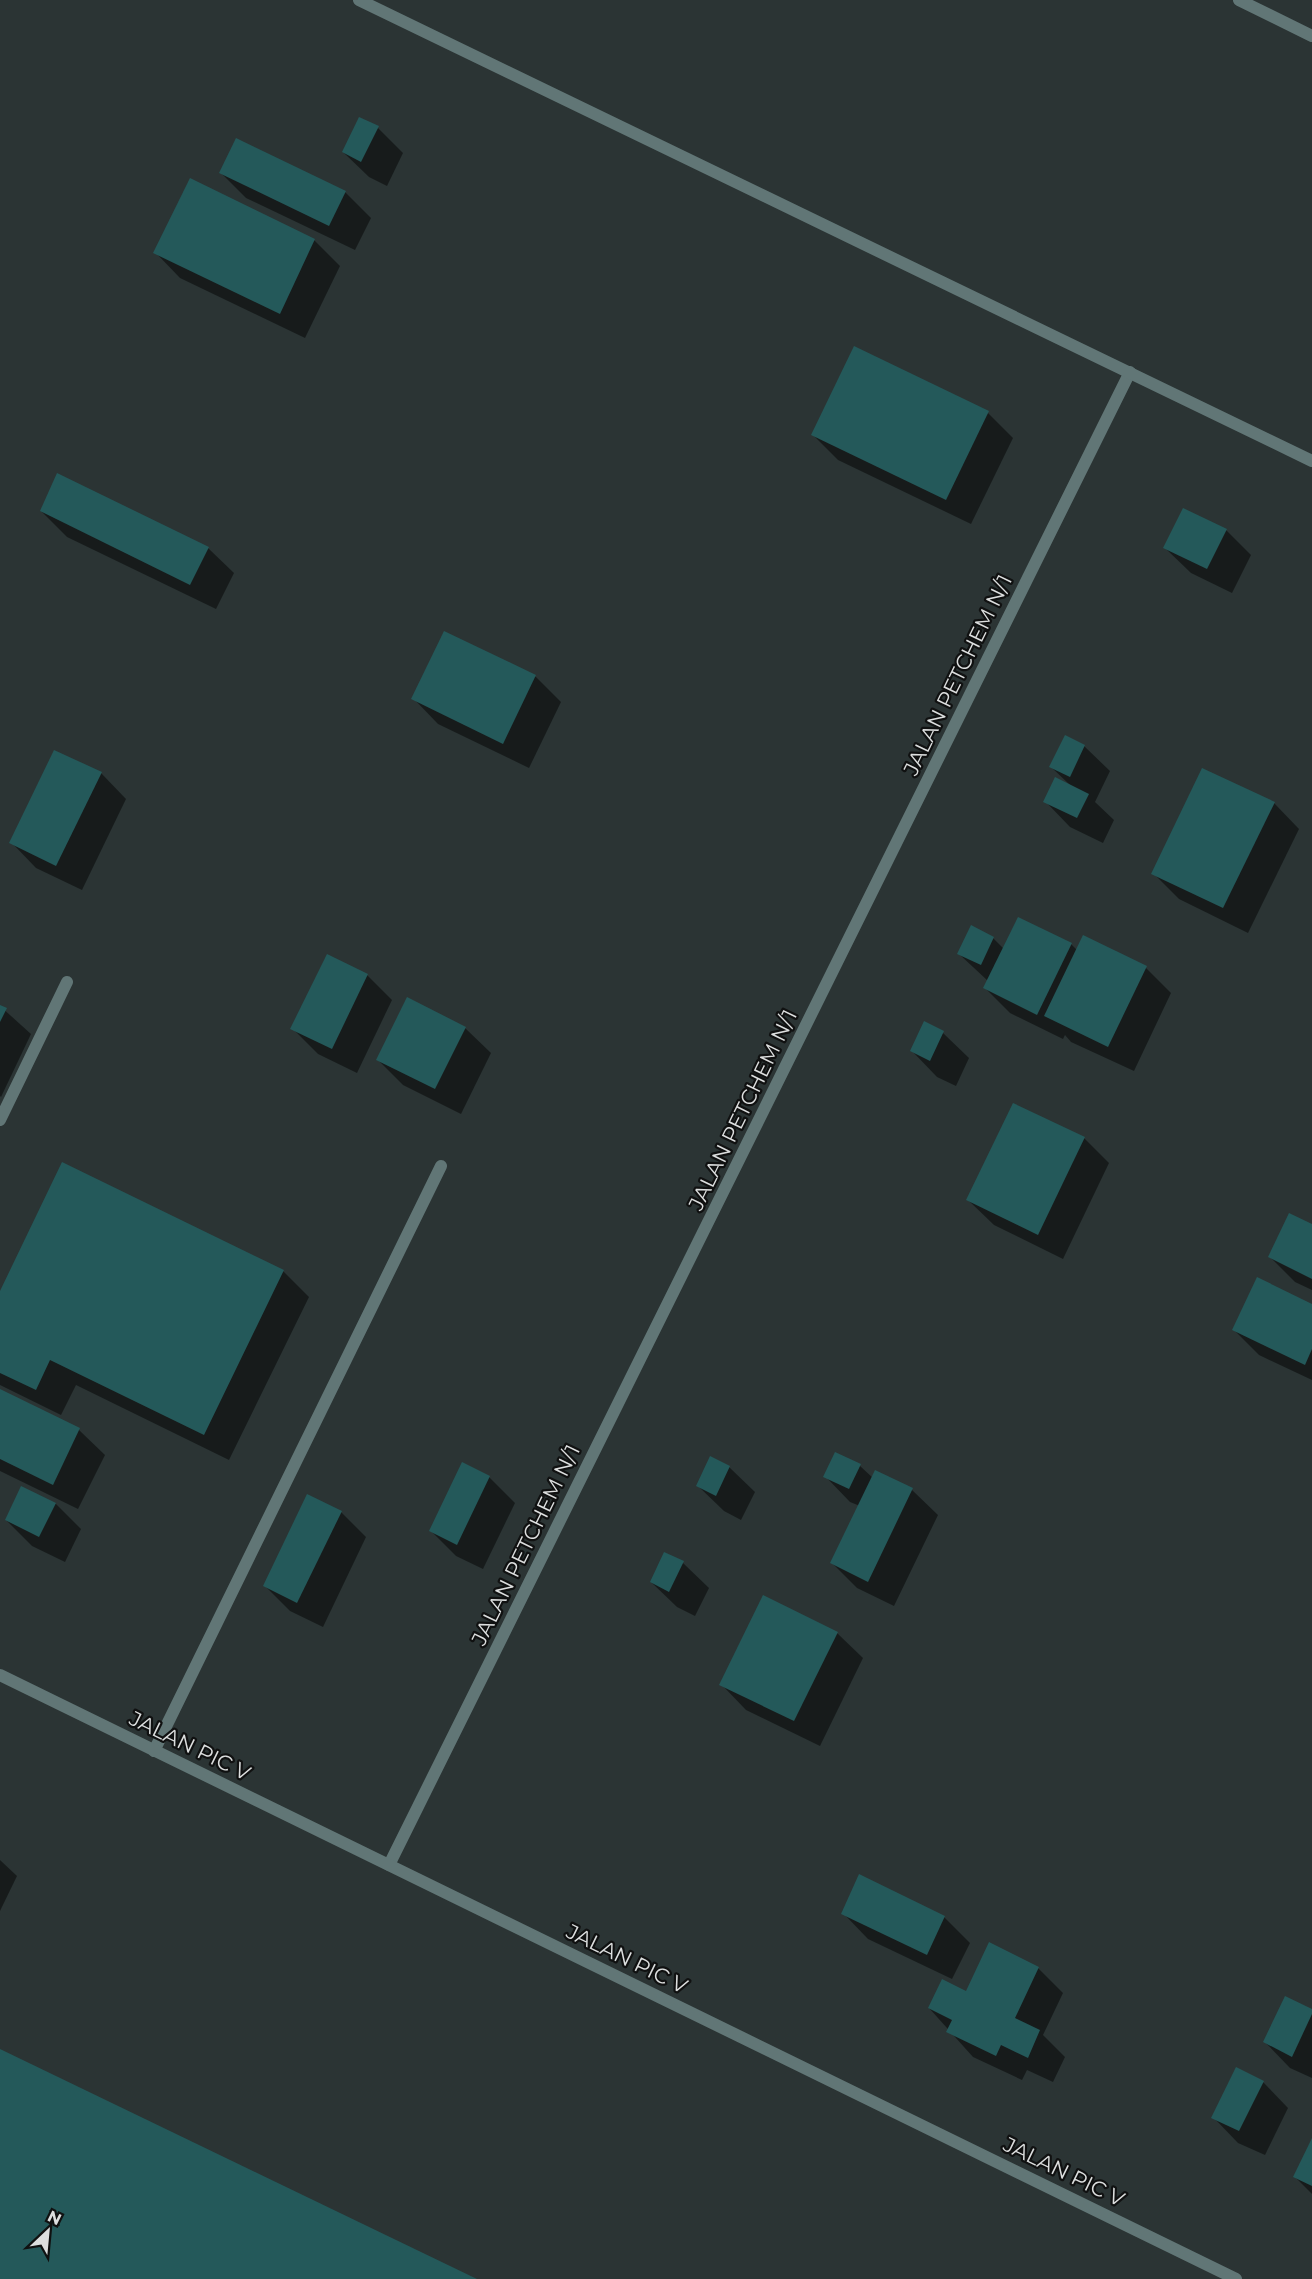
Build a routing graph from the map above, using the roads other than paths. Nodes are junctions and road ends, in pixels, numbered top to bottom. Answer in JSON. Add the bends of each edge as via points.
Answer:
{"nodes":[{"id":1,"x":359,"y":0,"type":"edge"},
{"id":2,"x":1239,"y":0,"type":"edge"},
{"id":3,"x":1312,"y":36,"type":"edge"},
{"id":4,"x":1130,"y":372,"type":"junction"},
{"id":5,"x":1312,"y":461,"type":"edge"},
{"id":6,"x":67,"y":982,"type":"dead end"},
{"id":7,"x":0,"y":1120,"type":"edge"},
{"id":8,"x":441,"y":1166,"type":"dead end"},
{"id":9,"x":0,"y":1675,"type":"edge"},
{"id":10,"x":154,"y":1750,"type":"junction"},
{"id":11,"x":389,"y":1865,"type":"junction"},
{"id":12,"x":1236,"y":2279,"type":"edge"}],
"edges":[{"from":1,"to":4,"type":"street"},
{"from":2,"to":3,"type":"street"},
{"from":4,"to":5,"type":"street"},
{"from":4,"to":11,"type":"street","name":"JALAN PETCHEM N/1"},
{"from":6,"to":7,"type":"street"},
{"from":8,"to":10,"type":"street"},
{"from":9,"to":10,"type":"street","name":"JALAN PIC V"},
{"from":10,"to":11,"type":"street","name":"JALAN PIC V"},
{"from":11,"to":12,"type":"street","name":"JALAN PIC V"}]}
